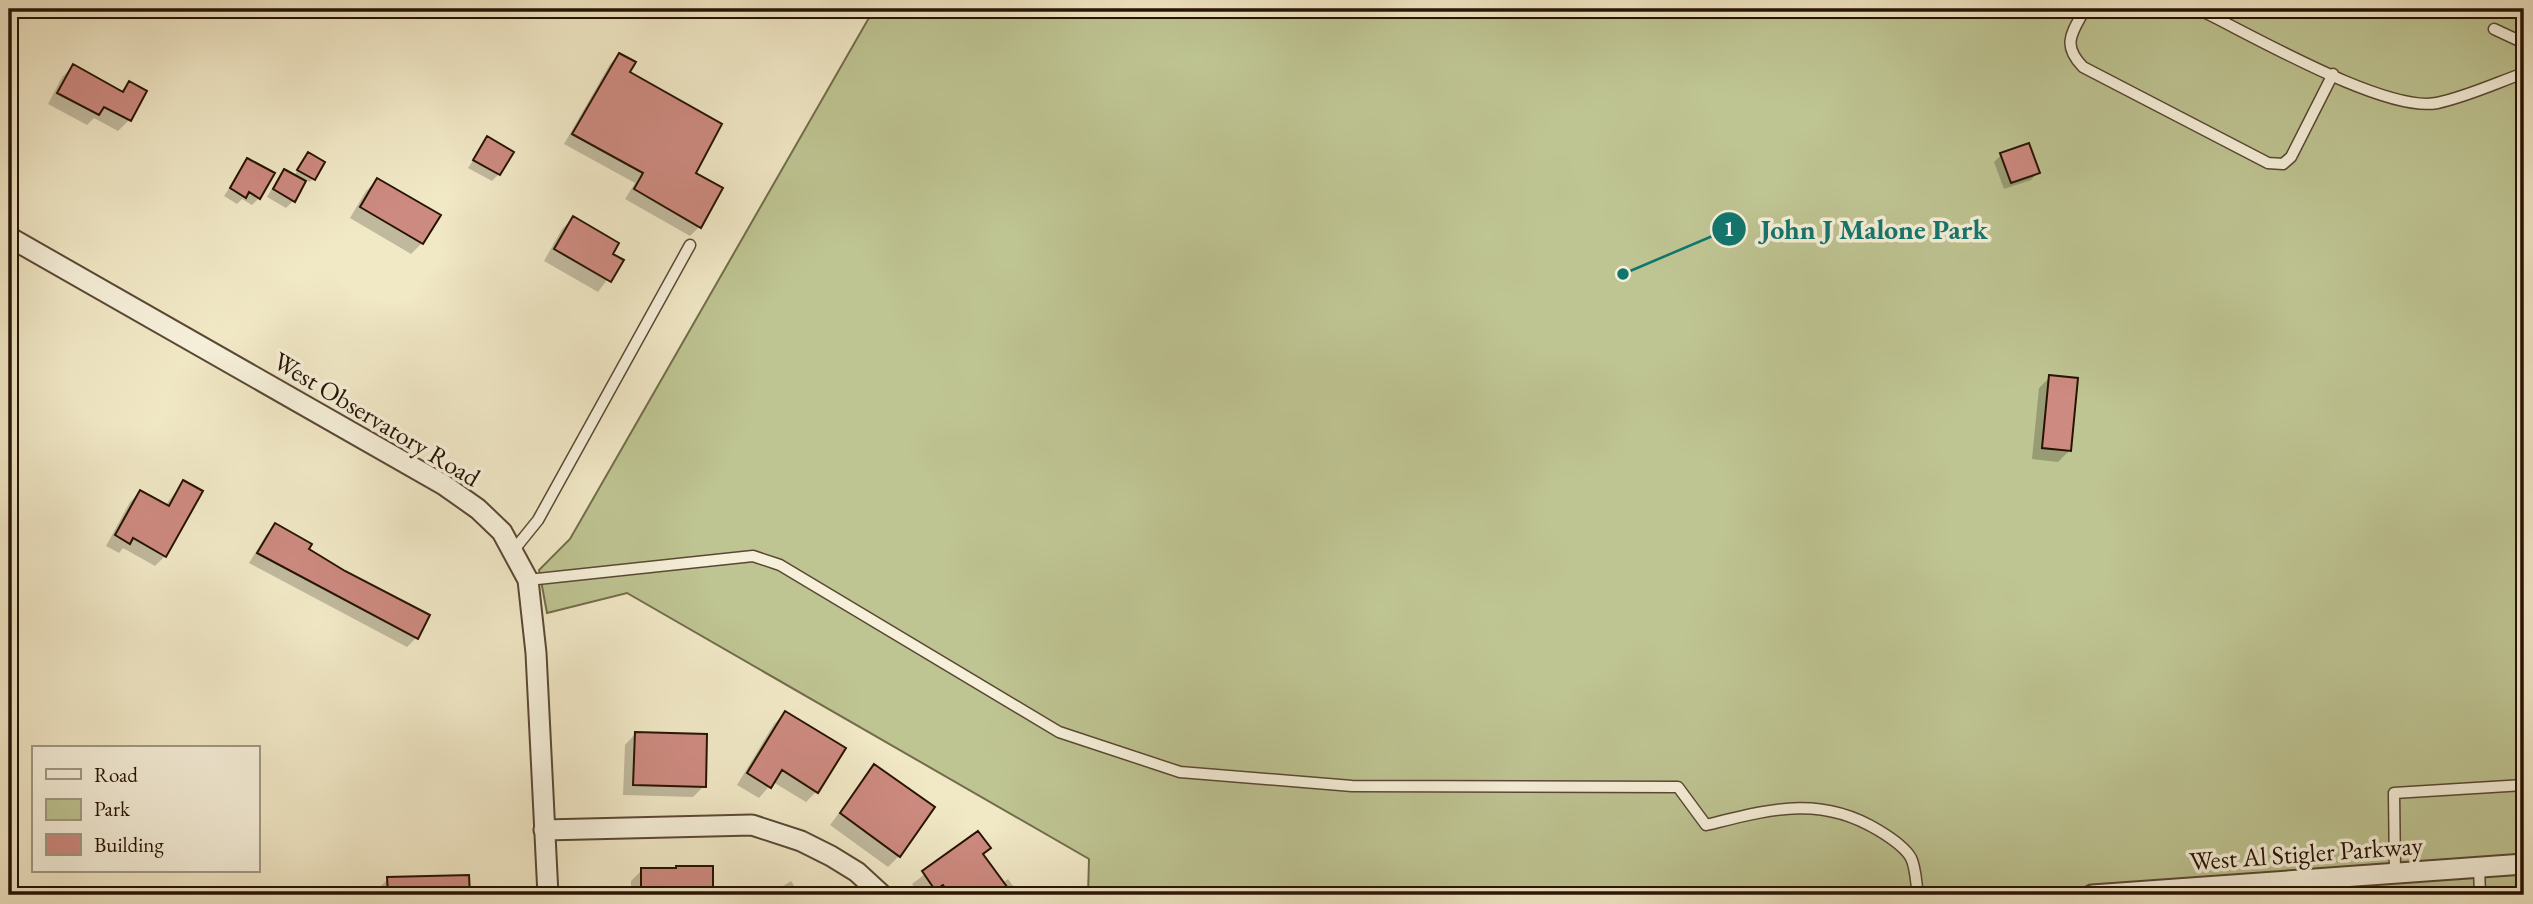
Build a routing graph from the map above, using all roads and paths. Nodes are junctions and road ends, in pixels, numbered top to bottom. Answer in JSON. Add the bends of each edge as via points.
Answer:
{"nodes":[{"id":1,"x":2085,"y":9,"type":"edge"},
{"id":2,"x":2198,"y":9,"type":"edge"},
{"id":3,"x":2494,"y":29,"type":"dead end"},
{"id":4,"x":2524,"y":43,"type":"edge"},
{"id":5,"x":2524,"y":73,"type":"edge"},
{"id":6,"x":2333,"y":75,"type":"junction"},
{"id":7,"x":9,"y":237,"type":"edge"},
{"id":8,"x":690,"y":245,"type":"dead end"},
{"id":9,"x":513,"y":552,"type":"junction"},
{"id":10,"x":528,"y":580,"type":"junction"},
{"id":11,"x":2524,"y":785,"type":"edge"},
{"id":12,"x":544,"y":830,"type":"junction"},
{"id":13,"x":2524,"y":864,"type":"edge"},
{"id":14,"x":2479,"y":867,"type":"junction"},
{"id":15,"x":2395,"y":873,"type":"junction"},
{"id":16,"x":2116,"y":894,"type":"edge"},
{"id":17,"x":548,"y":895,"type":"edge"},
{"id":18,"x":882,"y":895,"type":"edge"},
{"id":19,"x":1918,"y":895,"type":"edge"},
{"id":20,"x":2092,"y":895,"type":"edge"},
{"id":21,"x":2480,"y":895,"type":"edge"}],
"edges":[{"from":1,"to":6,"type":"lane","via":[[2069,44],[2072,56],[2083,67],[2267,163],[2283,164],[2291,157]]},
{"from":2,"to":6,"type":"lane"},
{"from":3,"to":4,"type":"lane"},
{"from":5,"to":6,"type":"lane","via":[[2437,103],[2413,103]]},
{"from":7,"to":9,"type":"street","name":"West Observatory Road","via":[[444,485],[502,532]]},
{"from":8,"to":9,"type":"lane","via":[[538,520]]},
{"from":9,"to":10,"type":"street","name":"West Observatory Road"},
{"from":10,"to":12,"type":"street","name":"West Observatory Road"},
{"from":10,"to":19,"type":"lane","via":[[753,556],[780,565],[1059,732],[1180,772],[1352,786],[1678,787],[1706,825],[1794,806],[1823,810],[1858,818],[1889,836],[1911,858]]},
{"from":11,"to":15,"type":"lane","via":[[2394,793]]},
{"from":12,"to":17,"type":"street","name":"West Observatory Road"},
{"from":12,"to":18,"type":"street","via":[[752,825],[831,856]]},
{"from":13,"to":14,"type":"street","name":"West Al Stigler Parkway"},
{"from":14,"to":15,"type":"street","name":"West Al Stigler Parkway"},
{"from":14,"to":21,"type":"lane"},
{"from":15,"to":16,"type":"street","name":"West Al Stigler Parkway"},
{"from":16,"to":20,"type":"street","name":"West Al Stigler Parkway"}]}
